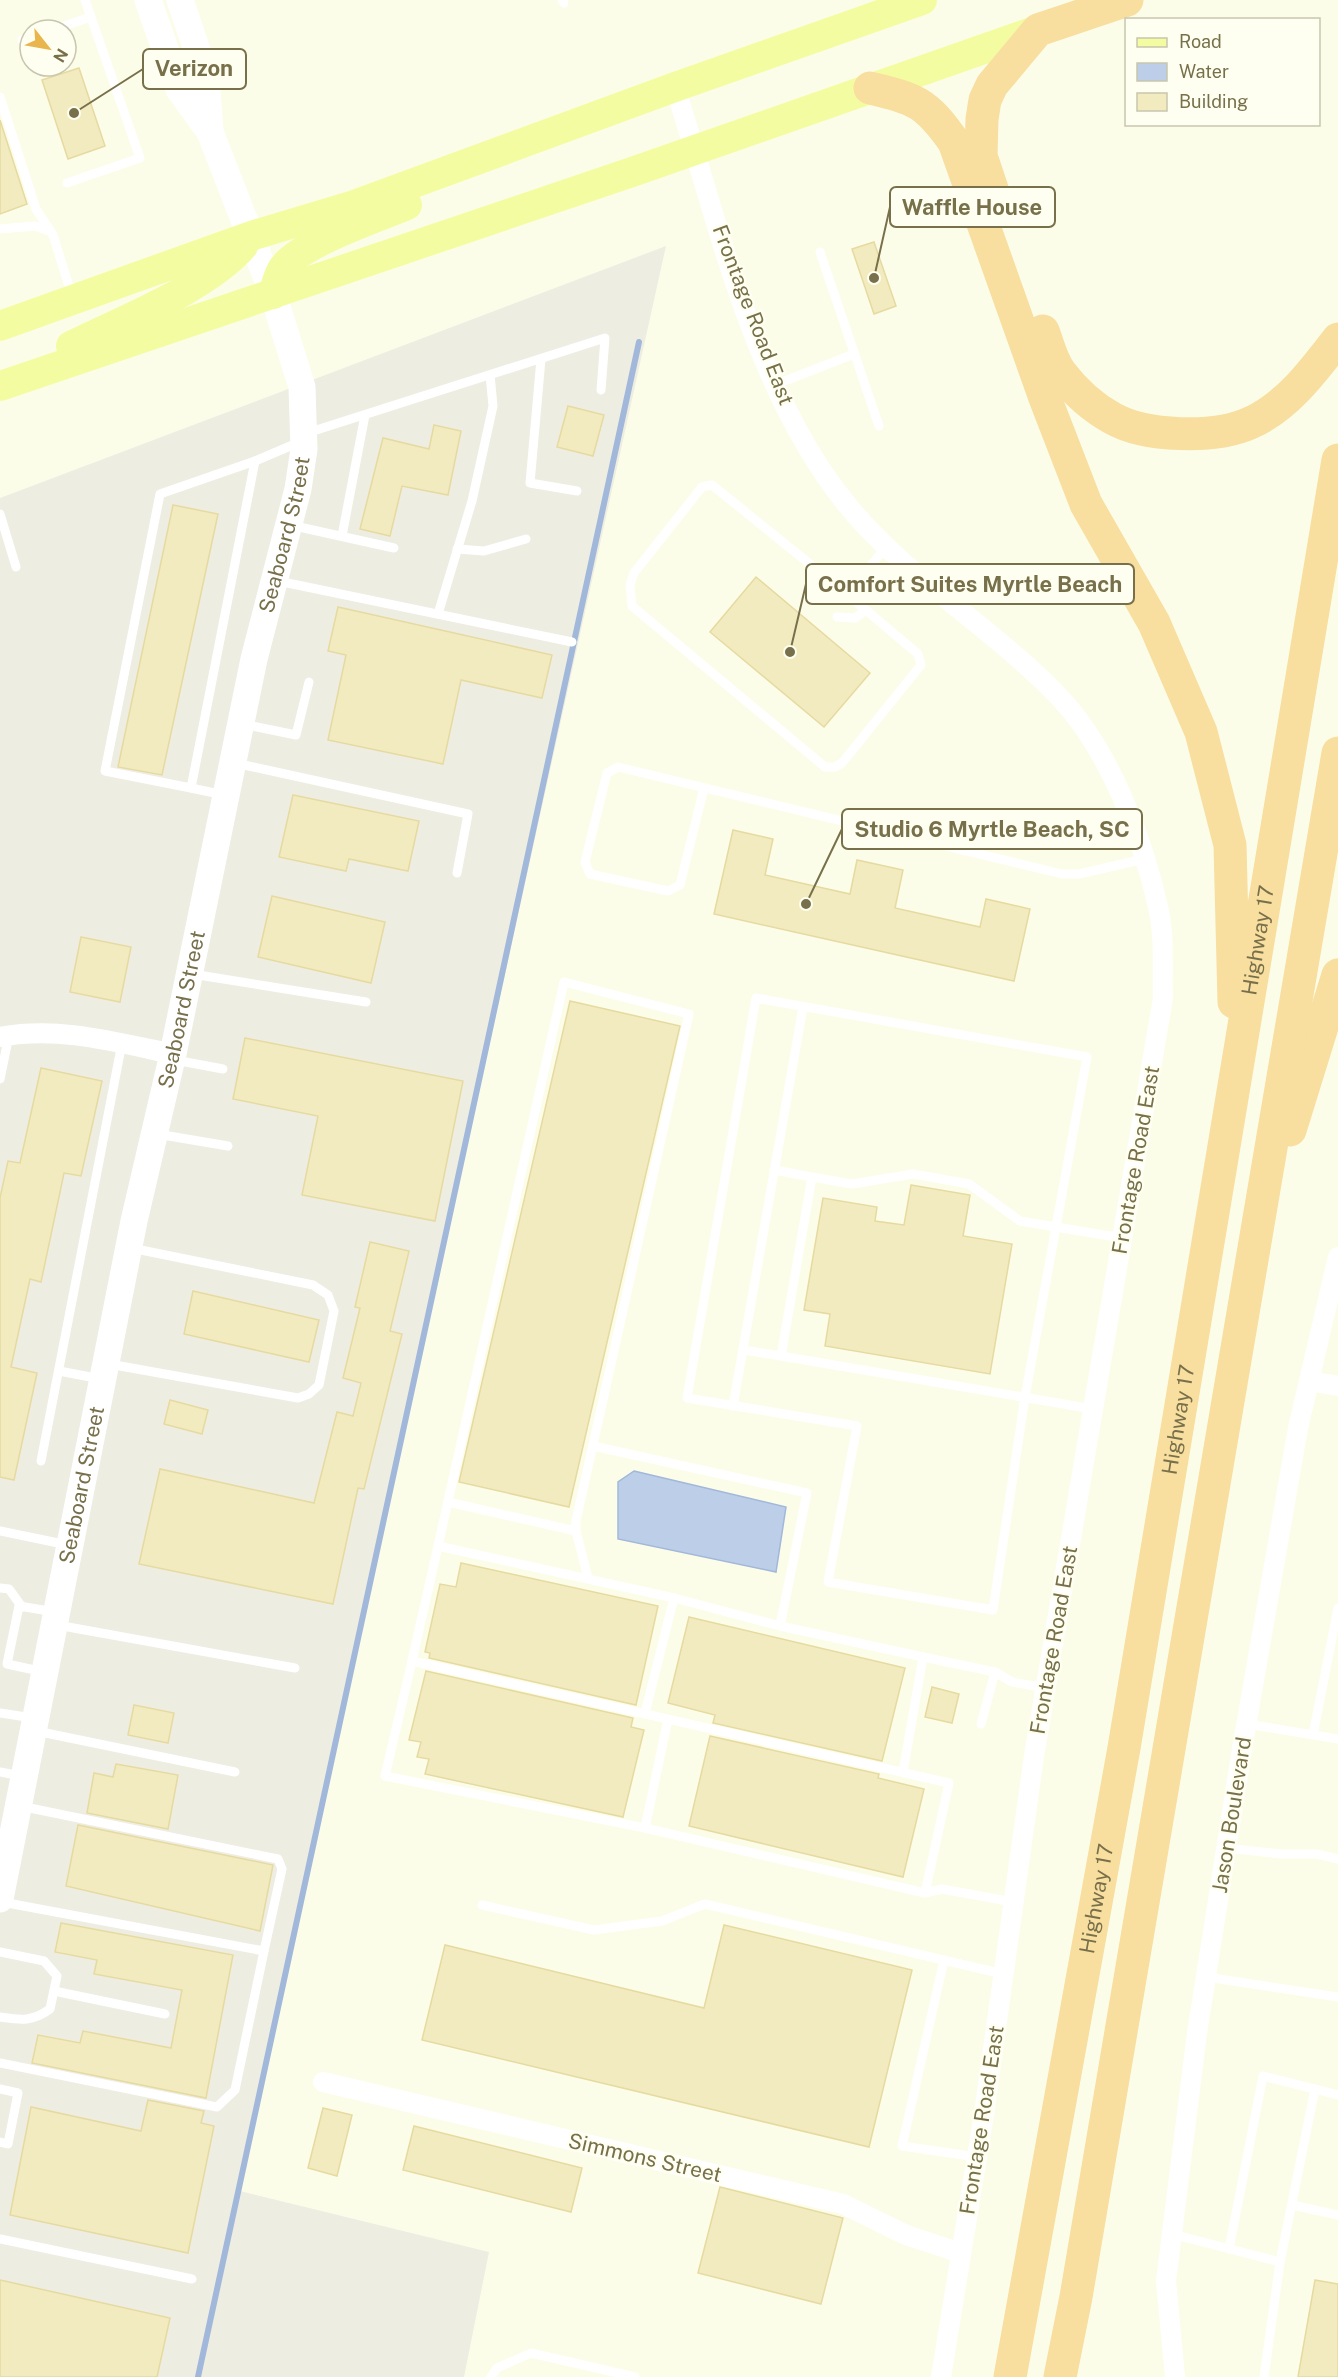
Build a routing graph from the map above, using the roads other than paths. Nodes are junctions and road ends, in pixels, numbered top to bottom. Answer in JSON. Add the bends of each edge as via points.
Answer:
{"nodes":[{"id":1,"x":85,"y":0,"type":"edge"},
{"id":2,"x":148,"y":0,"type":"edge"},
{"id":3,"x":180,"y":0,"type":"edge"},
{"id":4,"x":922,"y":0,"type":"edge"},
{"id":5,"x":1127,"y":0,"type":"edge"},
{"id":6,"x":91,"y":17,"type":"junction"},
{"id":7,"x":78,"y":21,"type":"edge"},
{"id":8,"x":1038,"y":30,"type":"junction"},
{"id":9,"x":675,"y":87,"type":"junction"},
{"id":10,"x":870,"y":88,"type":"junction"},
{"id":11,"x":0,"y":96,"type":"edge"},
{"id":12,"x":210,"y":132,"type":"junction"},
{"id":13,"x":526,"y":141,"type":"junction"},
{"id":14,"x":695,"y":150,"type":"junction"},
{"id":15,"x":67,"y":183,"type":"dead end"},
{"id":16,"x":0,"y":229,"type":"edge"},
{"id":17,"x":51,"y":232,"type":"junction"},
{"id":18,"x":251,"y":236,"type":"junction"},
{"id":19,"x":820,"y":252,"type":"dead end"},
{"id":20,"x":273,"y":294,"type":"junction"},
{"id":21,"x":74,"y":300,"type":"junction"},
{"id":22,"x":0,"y":326,"type":"edge"},
{"id":23,"x":1338,"y":339,"type":"edge"},
{"id":24,"x":854,"y":354,"type":"junction"},
{"id":25,"x":541,"y":359,"type":"junction"},
{"id":26,"x":490,"y":375,"type":"junction"},
{"id":27,"x":0,"y":382,"type":"edge"},
{"id":28,"x":777,"y":384,"type":"junction"},
{"id":29,"x":0,"y":386,"type":"edge"},
{"id":30,"x":601,"y":390,"type":"dead end"},
{"id":31,"x":364,"y":415,"type":"junction"},
{"id":32,"x":879,"y":426,"type":"dead end"},
{"id":33,"x":304,"y":437,"type":"junction"},
{"id":34,"x":1338,"y":460,"type":"edge"},
{"id":35,"x":255,"y":461,"type":"junction"},
{"id":36,"x":578,"y":491,"type":"dead end"},
{"id":37,"x":0,"y":514,"type":"edge"},
{"id":38,"x":288,"y":524,"type":"junction"},
{"id":39,"x":342,"y":537,"type":"junction"},
{"id":40,"x":526,"y":539,"type":"dead end"},
{"id":41,"x":886,"y":547,"type":"junction"},
{"id":42,"x":394,"y":548,"type":"dead end"},
{"id":43,"x":457,"y":549,"type":"junction"},
{"id":44,"x":15,"y":567,"type":"dead end"},
{"id":45,"x":819,"y":571,"type":"junction"},
{"id":46,"x":273,"y":580,"type":"junction"},
{"id":47,"x":847,"y":594,"type":"junction"},
{"id":48,"x":818,"y":601,"type":"dead end"},
{"id":49,"x":866,"y":610,"type":"junction"},
{"id":50,"x":438,"y":614,"type":"junction"},
{"id":51,"x":837,"y":617,"type":"dead end"},
{"id":52,"x":572,"y":642,"type":"dead end"},
{"id":53,"x":309,"y":682,"type":"dead end"},
{"id":54,"x":241,"y":723,"type":"junction"},
{"id":55,"x":1338,"y":753,"type":"edge"},
{"id":56,"x":233,"y":762,"type":"junction"},
{"id":57,"x":191,"y":788,"type":"junction"},
{"id":58,"x":704,"y":788,"type":"junction"},
{"id":59,"x":226,"y":796,"type":"junction"},
{"id":60,"x":1144,"y":859,"type":"junction"},
{"id":61,"x":457,"y":873,"type":"dead end"},
{"id":62,"x":190,"y":974,"type":"junction"},
{"id":63,"x":1338,"y":975,"type":"edge"},
{"id":64,"x":366,"y":1002,"type":"dead end"},
{"id":65,"x":803,"y":1007,"type":"junction"},
{"id":66,"x":5,"y":1036,"type":"edge"},
{"id":67,"x":122,"y":1044,"type":"junction"},
{"id":68,"x":173,"y":1057,"type":"junction"},
{"id":69,"x":223,"y":1069,"type":"dead end"},
{"id":70,"x":0,"y":1079,"type":"edge"},
{"id":71,"x":1236,"y":1081,"type":"junction"},
{"id":72,"x":155,"y":1133,"type":"junction"},
{"id":73,"x":228,"y":1146,"type":"dead end"},
{"id":74,"x":774,"y":1170,"type":"junction"},
{"id":75,"x":812,"y":1177,"type":"junction"},
{"id":76,"x":1257,"y":1225,"type":"junction"},
{"id":77,"x":1055,"y":1228,"type":"junction"},
{"id":78,"x":1122,"y":1238,"type":"junction"},
{"id":79,"x":129,"y":1248,"type":"junction"},
{"id":80,"x":1338,"y":1257,"type":"edge"},
{"id":81,"x":743,"y":1350,"type":"junction"},
{"id":82,"x":781,"y":1356,"type":"junction"},
{"id":83,"x":59,"y":1371,"type":"junction"},
{"id":84,"x":105,"y":1371,"type":"junction"},
{"id":85,"x":1309,"y":1381,"type":"junction"},
{"id":86,"x":1338,"y":1386,"type":"edge"},
{"id":87,"x":1025,"y":1397,"type":"junction"},
{"id":88,"x":733,"y":1406,"type":"junction"},
{"id":89,"x":1093,"y":1409,"type":"junction"},
{"id":90,"x":593,"y":1446,"type":"junction"},
{"id":91,"x":41,"y":1461,"type":"dead end"},
{"id":92,"x":448,"y":1502,"type":"junction"},
{"id":93,"x":0,"y":1531,"type":"edge"},
{"id":94,"x":576,"y":1531,"type":"junction"},
{"id":95,"x":70,"y":1545,"type":"junction"},
{"id":96,"x":438,"y":1546,"type":"junction"},
{"id":97,"x":588,"y":1578,"type":"junction"},
{"id":98,"x":0,"y":1588,"type":"edge"},
{"id":99,"x":674,"y":1598,"type":"junction"},
{"id":100,"x":22,"y":1607,"type":"junction"},
{"id":101,"x":1338,"y":1608,"type":"edge"},
{"id":102,"x":56,"y":1619,"type":"junction"},
{"id":103,"x":780,"y":1626,"type":"junction"},
{"id":104,"x":923,"y":1658,"type":"junction"},
{"id":105,"x":412,"y":1661,"type":"junction"},
{"id":106,"x":295,"y":1668,"type":"dead end"},
{"id":107,"x":45,"y":1672,"type":"junction"},
{"id":108,"x":995,"y":1672,"type":"junction"},
{"id":109,"x":1046,"y":1688,"type":"junction"},
{"id":110,"x":0,"y":1713,"type":"edge"},
{"id":111,"x":645,"y":1713,"type":"junction"},
{"id":112,"x":668,"y":1719,"type":"junction"},
{"id":113,"x":34,"y":1724,"type":"junction"},
{"id":114,"x":981,"y":1724,"type":"dead end"},
{"id":115,"x":1247,"y":1724,"type":"junction"},
{"id":116,"x":1313,"y":1735,"type":"junction"},
{"id":117,"x":1338,"y":1739,"type":"edge"},
{"id":118,"x":235,"y":1772,"type":"dead end"},
{"id":119,"x":903,"y":1772,"type":"junction"},
{"id":120,"x":12,"y":1774,"type":"edge"},
{"id":121,"x":18,"y":1806,"type":"junction"},
{"id":122,"x":645,"y":1828,"type":"junction"},
{"id":123,"x":1226,"y":1848,"type":"junction"},
{"id":124,"x":1338,"y":1854,"type":"edge"},
{"id":125,"x":1338,"y":1859,"type":"edge"},
{"id":126,"x":925,"y":1893,"type":"junction"},
{"id":127,"x":0,"y":1897,"type":"edge"},
{"id":128,"x":1014,"y":1902,"type":"junction"},
{"id":129,"x":482,"y":1905,"type":"dead end"},
{"id":130,"x":264,"y":1951,"type":"junction"},
{"id":131,"x":0,"y":1952,"type":"edge"},
{"id":132,"x":944,"y":1960,"type":"junction"},
{"id":133,"x":1004,"y":1974,"type":"junction"},
{"id":134,"x":1206,"y":1977,"type":"junction"},
{"id":135,"x":54,"y":1991,"type":"junction"},
{"id":136,"x":1338,"y":1997,"type":"edge"},
{"id":137,"x":165,"y":2014,"type":"dead end"},
{"id":138,"x":0,"y":2017,"type":"edge"},
{"id":139,"x":0,"y":2063,"type":"edge"},
{"id":140,"x":323,"y":2082,"type":"dead end"},
{"id":141,"x":0,"y":2089,"type":"edge"},
{"id":142,"x":1315,"y":2089,"type":"junction"},
{"id":143,"x":1338,"y":2095,"type":"edge"},
{"id":144,"x":0,"y":2142,"type":"edge"},
{"id":145,"x":976,"y":2157,"type":"junction"},
{"id":146,"x":1292,"y":2205,"type":"junction"},
{"id":147,"x":1338,"y":2215,"type":"edge"},
{"id":148,"x":1172,"y":2234,"type":"junction"},
{"id":149,"x":0,"y":2239,"type":"edge"},
{"id":150,"x":1229,"y":2249,"type":"junction"},
{"id":151,"x":961,"y":2253,"type":"junction"},
{"id":152,"x":1280,"y":2262,"type":"junction"},
{"id":153,"x":192,"y":2279,"type":"dead end"},
{"id":154,"x":491,"y":2377,"type":"edge"},
{"id":155,"x":635,"y":2377,"type":"edge"},
{"id":156,"x":941,"y":2377,"type":"edge"},
{"id":157,"x":1010,"y":2377,"type":"edge"},
{"id":158,"x":1060,"y":2377,"type":"edge"},
{"id":159,"x":1175,"y":2377,"type":"edge"},
{"id":160,"x":1264,"y":2377,"type":"edge"}],
"edges":[{"from":1,"to":6,"type":"lane"},
{"from":2,"to":12,"type":"street","name":"Seaboard Street","via":[[179,89]]},
{"from":3,"to":12,"type":"street","name":"Seaboard Street","via":[[206,77]]},
{"from":4,"to":9,"type":"main road"},
{"from":5,"to":8,"type":"highway"},
{"from":6,"to":7,"type":"lane"},
{"from":6,"to":15,"type":"lane","via":[[140,158]]},
{"from":8,"to":10,"type":"main road"},
{"from":8,"to":23,"type":"highway","via":[[992,85],[984,110],[981,156],[1059,371],[1084,399],[1113,419],[1155,431],[1189,434],[1250,424],[1281,404]]},
{"from":9,"to":13,"type":"main road"},
{"from":9,"to":14,"type":"street","name":"Frontage Road East"},
{"from":10,"to":14,"type":"main road"},
{"from":10,"to":71,"type":"highway","via":[[914,99],[936,116],[954,142],[1086,504],[1154,622],[1201,732],[1230,845]]},
{"from":11,"to":17,"type":"lane","via":[[36,209]]},
{"from":12,"to":18,"type":"street","name":"Seaboard Street"},
{"from":13,"to":18,"type":"main road","via":[[354,205]]},
{"from":13,"to":20,"type":"main road","via":[[440,191],[311,247],[282,269]]},
{"from":14,"to":20,"type":"main road"},
{"from":14,"to":28,"type":"street","name":"Frontage Road East","via":[[733,276]]},
{"from":16,"to":17,"type":"lane","via":[[35,226]]},
{"from":17,"to":21,"type":"lane"},
{"from":18,"to":20,"type":"street","name":"Seaboard Street"},
{"from":18,"to":21,"type":"main road"},
{"from":18,"to":27,"type":"main road","via":[[218,270],[197,283]]},
{"from":19,"to":24,"type":"lane"},
{"from":20,"to":29,"type":"main road"},
{"from":20,"to":33,"type":"street","name":"Seaboard Street","via":[[302,387]]},
{"from":21,"to":22,"type":"main road"},
{"from":24,"to":28,"type":"lane"},
{"from":24,"to":32,"type":"lane"},
{"from":25,"to":26,"type":"lane"},
{"from":25,"to":30,"type":"lane","via":[[605,338]]},
{"from":25,"to":36,"type":"lane","via":[[530,483]]},
{"from":26,"to":31,"type":"lane"},
{"from":26,"to":43,"type":"lane","via":[[493,406]]},
{"from":28,"to":41,"type":"street","name":"Frontage Road East","via":[[802,437],[844,501]]},
{"from":31,"to":33,"type":"lane"},
{"from":31,"to":39,"type":"lane"},
{"from":33,"to":35,"type":"lane"},
{"from":33,"to":38,"type":"street","name":"Seaboard Street","via":[[298,489]]},
{"from":34,"to":71,"type":"highway","name":"Highway 17"},
{"from":35,"to":57,"type":"lane"},
{"from":35,"to":57,"type":"lane","via":[[160,494],[105,771]]},
{"from":37,"to":44,"type":"lane"},
{"from":38,"to":39,"type":"lane"},
{"from":38,"to":46,"type":"street","name":"Seaboard Street"},
{"from":39,"to":42,"type":"lane"},
{"from":40,"to":43,"type":"lane","via":[[484,551]]},
{"from":41,"to":47,"type":"lane"},
{"from":41,"to":60,"type":"street","name":"Frontage Road East","via":[[1054,692],[1087,730],[1130,816]]},
{"from":43,"to":50,"type":"lane"},
{"from":45,"to":47,"type":"lane"},
{"from":45,"to":48,"type":"lane","via":[[813,593]]},
{"from":45,"to":49,"type":"lane","via":[[712,485],[702,487],[634,573],[630,598],[632,606],[825,767],[842,763],[921,665],[918,654]]},
{"from":46,"to":50,"type":"lane"},
{"from":46,"to":54,"type":"street","name":"Seaboard Street"},
{"from":47,"to":49,"type":"lane"},
{"from":49,"to":51,"type":"lane","via":[[855,618]]},
{"from":50,"to":52,"type":"lane"},
{"from":53,"to":54,"type":"lane","via":[[296,735]]},
{"from":54,"to":56,"type":"street","name":"Seaboard Street"},
{"from":55,"to":76,"type":"highway","name":"Highway 17"},
{"from":56,"to":59,"type":"street","name":"Seaboard Street"},
{"from":56,"to":61,"type":"lane","via":[[468,814]]},
{"from":57,"to":59,"type":"lane"},
{"from":58,"to":58,"type":"lane","via":[[618,767],[606,773],[585,862],[590,874],[668,891],[680,885]]},
{"from":58,"to":60,"type":"lane","via":[[1062,874],[1079,874]]},
{"from":59,"to":62,"type":"street","name":"Seaboard Street"},
{"from":60,"to":78,"type":"street","name":"Frontage Road East","via":[[1159,909],[1163,998]]},
{"from":62,"to":64,"type":"lane"},
{"from":62,"to":68,"type":"street","name":"Seaboard Street"},
{"from":63,"to":76,"type":"highway"},
{"from":65,"to":74,"type":"lane"},
{"from":65,"to":77,"type":"lane","via":[[1087,1057]]},
{"from":65,"to":88,"type":"lane","via":[[756,998],[753,1010],[687,1398]]},
{"from":66,"to":67,"type":"street","via":[[70,1033]]},
{"from":66,"to":70,"type":"lane"},
{"from":67,"to":68,"type":"street"},
{"from":67,"to":83,"type":"lane"},
{"from":68,"to":69,"type":"lane"},
{"from":68,"to":72,"type":"street","name":"Seaboard Street"},
{"from":71,"to":157,"type":"highway","name":"Highway 17","via":[[1124,1748]]},
{"from":72,"to":73,"type":"lane"},
{"from":72,"to":79,"type":"street","name":"Seaboard Street"},
{"from":74,"to":75,"type":"lane"},
{"from":74,"to":81,"type":"lane"},
{"from":75,"to":77,"type":"lane","via":[[852,1185],[914,1174],[969,1184],[1020,1221]]},
{"from":75,"to":82,"type":"lane"},
{"from":76,"to":158,"type":"highway","name":"Highway 17"},
{"from":77,"to":78,"type":"lane"},
{"from":77,"to":87,"type":"lane"},
{"from":78,"to":89,"type":"street","name":"Frontage Road East"},
{"from":79,"to":84,"type":"street","name":"Seaboard Street"},
{"from":79,"to":84,"type":"lane","via":[[313,1285],[328,1295],[334,1311],[319,1385],[298,1398]]},
{"from":80,"to":85,"type":"street","name":"Jason Boulevard"},
{"from":81,"to":82,"type":"lane"},
{"from":81,"to":88,"type":"lane"},
{"from":82,"to":87,"type":"lane"},
{"from":83,"to":84,"type":"lane"},
{"from":83,"to":91,"type":"lane"},
{"from":84,"to":95,"type":"street","name":"Seaboard Street"},
{"from":85,"to":86,"type":"street"},
{"from":85,"to":115,"type":"street","name":"Jason Boulevard"},
{"from":87,"to":88,"type":"lane","via":[[993,1610],[828,1582],[856,1426]]},
{"from":87,"to":89,"type":"lane"},
{"from":89,"to":109,"type":"street","name":"Frontage Road East"},
{"from":90,"to":92,"type":"lane","via":[[689,1014],[564,982]]},
{"from":90,"to":94,"type":"lane"},
{"from":90,"to":103,"type":"lane","via":[[807,1493]]},
{"from":92,"to":94,"type":"lane"},
{"from":92,"to":96,"type":"lane"},
{"from":93,"to":95,"type":"lane"},
{"from":94,"to":97,"type":"lane"},
{"from":95,"to":102,"type":"street","name":"Seaboard Street"},
{"from":96,"to":97,"type":"lane"},
{"from":96,"to":105,"type":"lane"},
{"from":97,"to":99,"type":"lane"},
{"from":98,"to":100,"type":"lane","via":[[9,1589]]},
{"from":99,"to":103,"type":"lane"},
{"from":99,"to":111,"type":"lane"},
{"from":100,"to":102,"type":"lane"},
{"from":100,"to":107,"type":"lane","via":[[19,1606],[7,1664]]},
{"from":101,"to":116,"type":"lane"},
{"from":102,"to":106,"type":"lane"},
{"from":102,"to":107,"type":"street","name":"Seaboard Street"},
{"from":103,"to":104,"type":"lane"},
{"from":104,"to":108,"type":"lane"},
{"from":104,"to":119,"type":"lane"},
{"from":105,"to":111,"type":"lane"},
{"from":105,"to":122,"type":"lane","via":[[385,1776]]},
{"from":107,"to":113,"type":"street","name":"Seaboard Street"},
{"from":108,"to":109,"type":"lane","via":[[1012,1682]]},
{"from":108,"to":114,"type":"lane"},
{"from":109,"to":128,"type":"street","name":"Frontage Road East"},
{"from":110,"to":113,"type":"lane"},
{"from":111,"to":112,"type":"lane"},
{"from":112,"to":119,"type":"lane"},
{"from":112,"to":122,"type":"lane"},
{"from":113,"to":118,"type":"lane"},
{"from":113,"to":120,"type":"street","name":"Seaboard Street"},
{"from":115,"to":116,"type":"lane"},
{"from":115,"to":123,"type":"street","name":"Jason Boulevard"},
{"from":116,"to":117,"type":"lane"},
{"from":119,"to":126,"type":"lane","via":[[949,1782]]},
{"from":120,"to":121,"type":"street","name":"Seaboard Street"},
{"from":121,"to":127,"type":"street","name":"Seaboard Street"},
{"from":121,"to":130,"type":"lane","via":[[278,1859],[282,1869]]},
{"from":122,"to":126,"type":"lane"},
{"from":123,"to":125,"type":"lane"},
{"from":123,"to":134,"type":"street","name":"Jason Boulevard"},
{"from":124,"to":125,"type":"lane"},
{"from":126,"to":128,"type":"lane","via":[[942,1889]]},
{"from":127,"to":130,"type":"lane"},
{"from":128,"to":133,"type":"street","name":"Frontage Road East"},
{"from":129,"to":132,"type":"lane","via":[[594,1930],[662,1921],[705,1904]]},
{"from":130,"to":139,"type":"lane","via":[[235,2090],[217,2107]]},
{"from":131,"to":135,"type":"lane","via":[[44,1961],[57,1976]]},
{"from":132,"to":133,"type":"lane"},
{"from":132,"to":145,"type":"lane","via":[[902,2146]]},
{"from":133,"to":145,"type":"street","name":"Frontage Road East"},
{"from":134,"to":136,"type":"lane"},
{"from":134,"to":148,"type":"street","name":"Jason Boulevard"},
{"from":135,"to":137,"type":"lane"},
{"from":135,"to":138,"type":"lane","via":[[50,2009],[40,2016],[28,2021]]},
{"from":140,"to":151,"type":"street","name":"Simmons Street","via":[[843,2204],[906,2235]]},
{"from":141,"to":144,"type":"lane","via":[[18,2093],[8,2144]]},
{"from":142,"to":143,"type":"lane"},
{"from":142,"to":146,"type":"lane"},
{"from":142,"to":150,"type":"lane","via":[[1263,2076]]},
{"from":145,"to":151,"type":"street","name":"Frontage Road East"},
{"from":146,"to":147,"type":"lane"},
{"from":146,"to":152,"type":"lane"},
{"from":148,"to":150,"type":"lane"},
{"from":148,"to":159,"type":"street","name":"Jason Boulevard","via":[[1166,2281]]},
{"from":149,"to":153,"type":"lane"},
{"from":150,"to":152,"type":"lane"},
{"from":151,"to":156,"type":"street","name":"Frontage Road East"},
{"from":152,"to":160,"type":"lane"},
{"from":154,"to":155,"type":"lane","via":[[497,2368],[531,2353]]}]}
